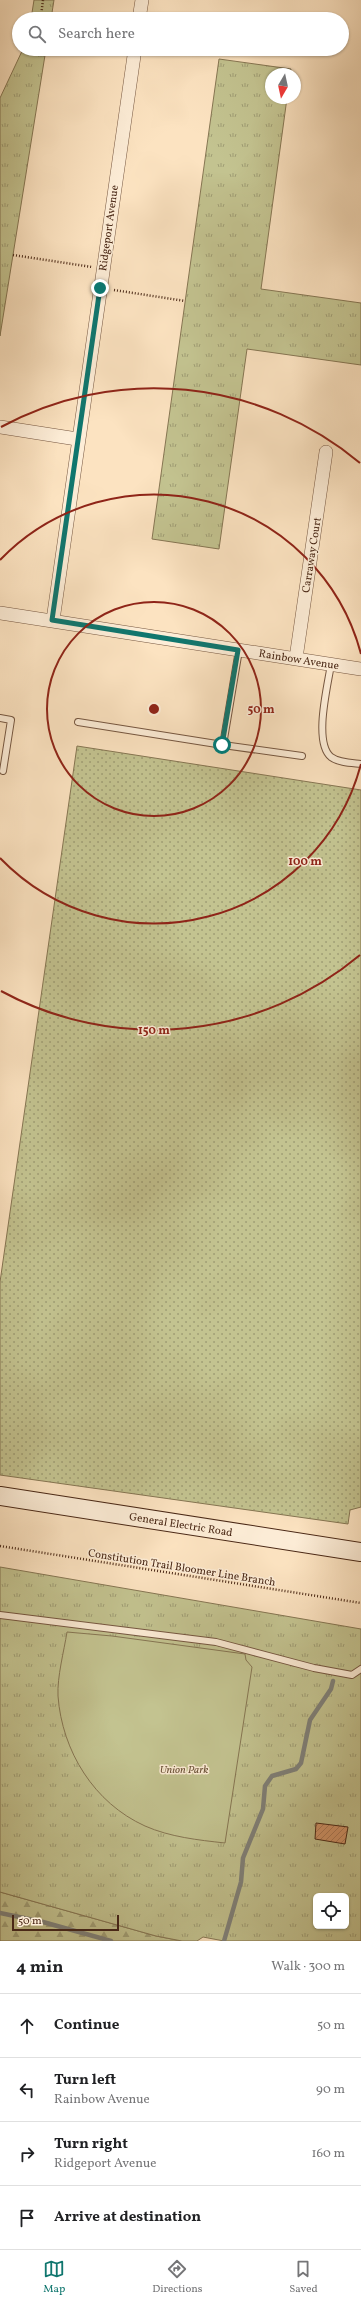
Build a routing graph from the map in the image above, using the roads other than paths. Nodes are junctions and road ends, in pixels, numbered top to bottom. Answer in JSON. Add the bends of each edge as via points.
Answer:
{"nodes":[{"id":1,"x":142,"y":0,"type":"edge"},
{"id":2,"x":140,"y":12,"type":"edge"},
{"id":3,"x":134,"y":56,"type":"edge"},
{"id":4,"x":0,"y":427,"type":"edge"},
{"id":5,"x":77,"y":439,"type":"junction"},
{"id":6,"x":326,"y":452,"type":"dead end"},
{"id":7,"x":0,"y":613,"type":"edge"},
{"id":8,"x":52,"y":620,"type":"junction"},
{"id":9,"x":238,"y":650,"type":"junction"},
{"id":10,"x":296,"y":658,"type":"junction"},
{"id":11,"x":331,"y":664,"type":"junction"},
{"id":12,"x":361,"y":669,"type":"edge"},
{"id":13,"x":0,"y":718,"type":"edge"},
{"id":14,"x":78,"y":722,"type":"dead end"},
{"id":15,"x":222,"y":745,"type":"junction"},
{"id":16,"x":302,"y":756,"type":"dead end"},
{"id":17,"x":361,"y":764,"type":"edge"},
{"id":18,"x":3,"y":771,"type":"dead end"},
{"id":19,"x":0,"y":1496,"type":"edge"},
{"id":20,"x":361,"y":1552,"type":"edge"},
{"id":21,"x":0,"y":1615,"type":"edge"},
{"id":22,"x":361,"y":1669,"type":"edge"}],
"edges":[{"from":1,"to":2,"type":"street"},
{"from":3,"to":5,"type":"street","name":"Ridgeport Avenue"},
{"from":4,"to":5,"type":"street"},
{"from":5,"to":8,"type":"street","name":"Ridgeport Avenue"},
{"from":6,"to":10,"type":"street","name":"Carraway Court"},
{"from":7,"to":8,"type":"street","name":"Rainbow Avenue"},
{"from":8,"to":9,"type":"street","name":"Rainbow Avenue"},
{"from":9,"to":10,"type":"street","name":"Rainbow Avenue"},
{"from":9,"to":15,"type":"lane"},
{"from":10,"to":11,"type":"street","name":"Rainbow Avenue"},
{"from":11,"to":12,"type":"street","name":"Rainbow Avenue"},
{"from":11,"to":17,"type":"lane","via":[[323,741],[332,757],[340,761]]},
{"from":13,"to":18,"type":"lane","via":[[11,720]]},
{"from":14,"to":15,"type":"lane"},
{"from":15,"to":16,"type":"lane"},
{"from":19,"to":20,"type":"main road","name":"General Electric Road"},
{"from":21,"to":22,"type":"lane","via":[[216,1642],[314,1668],[352,1675]]}]}
